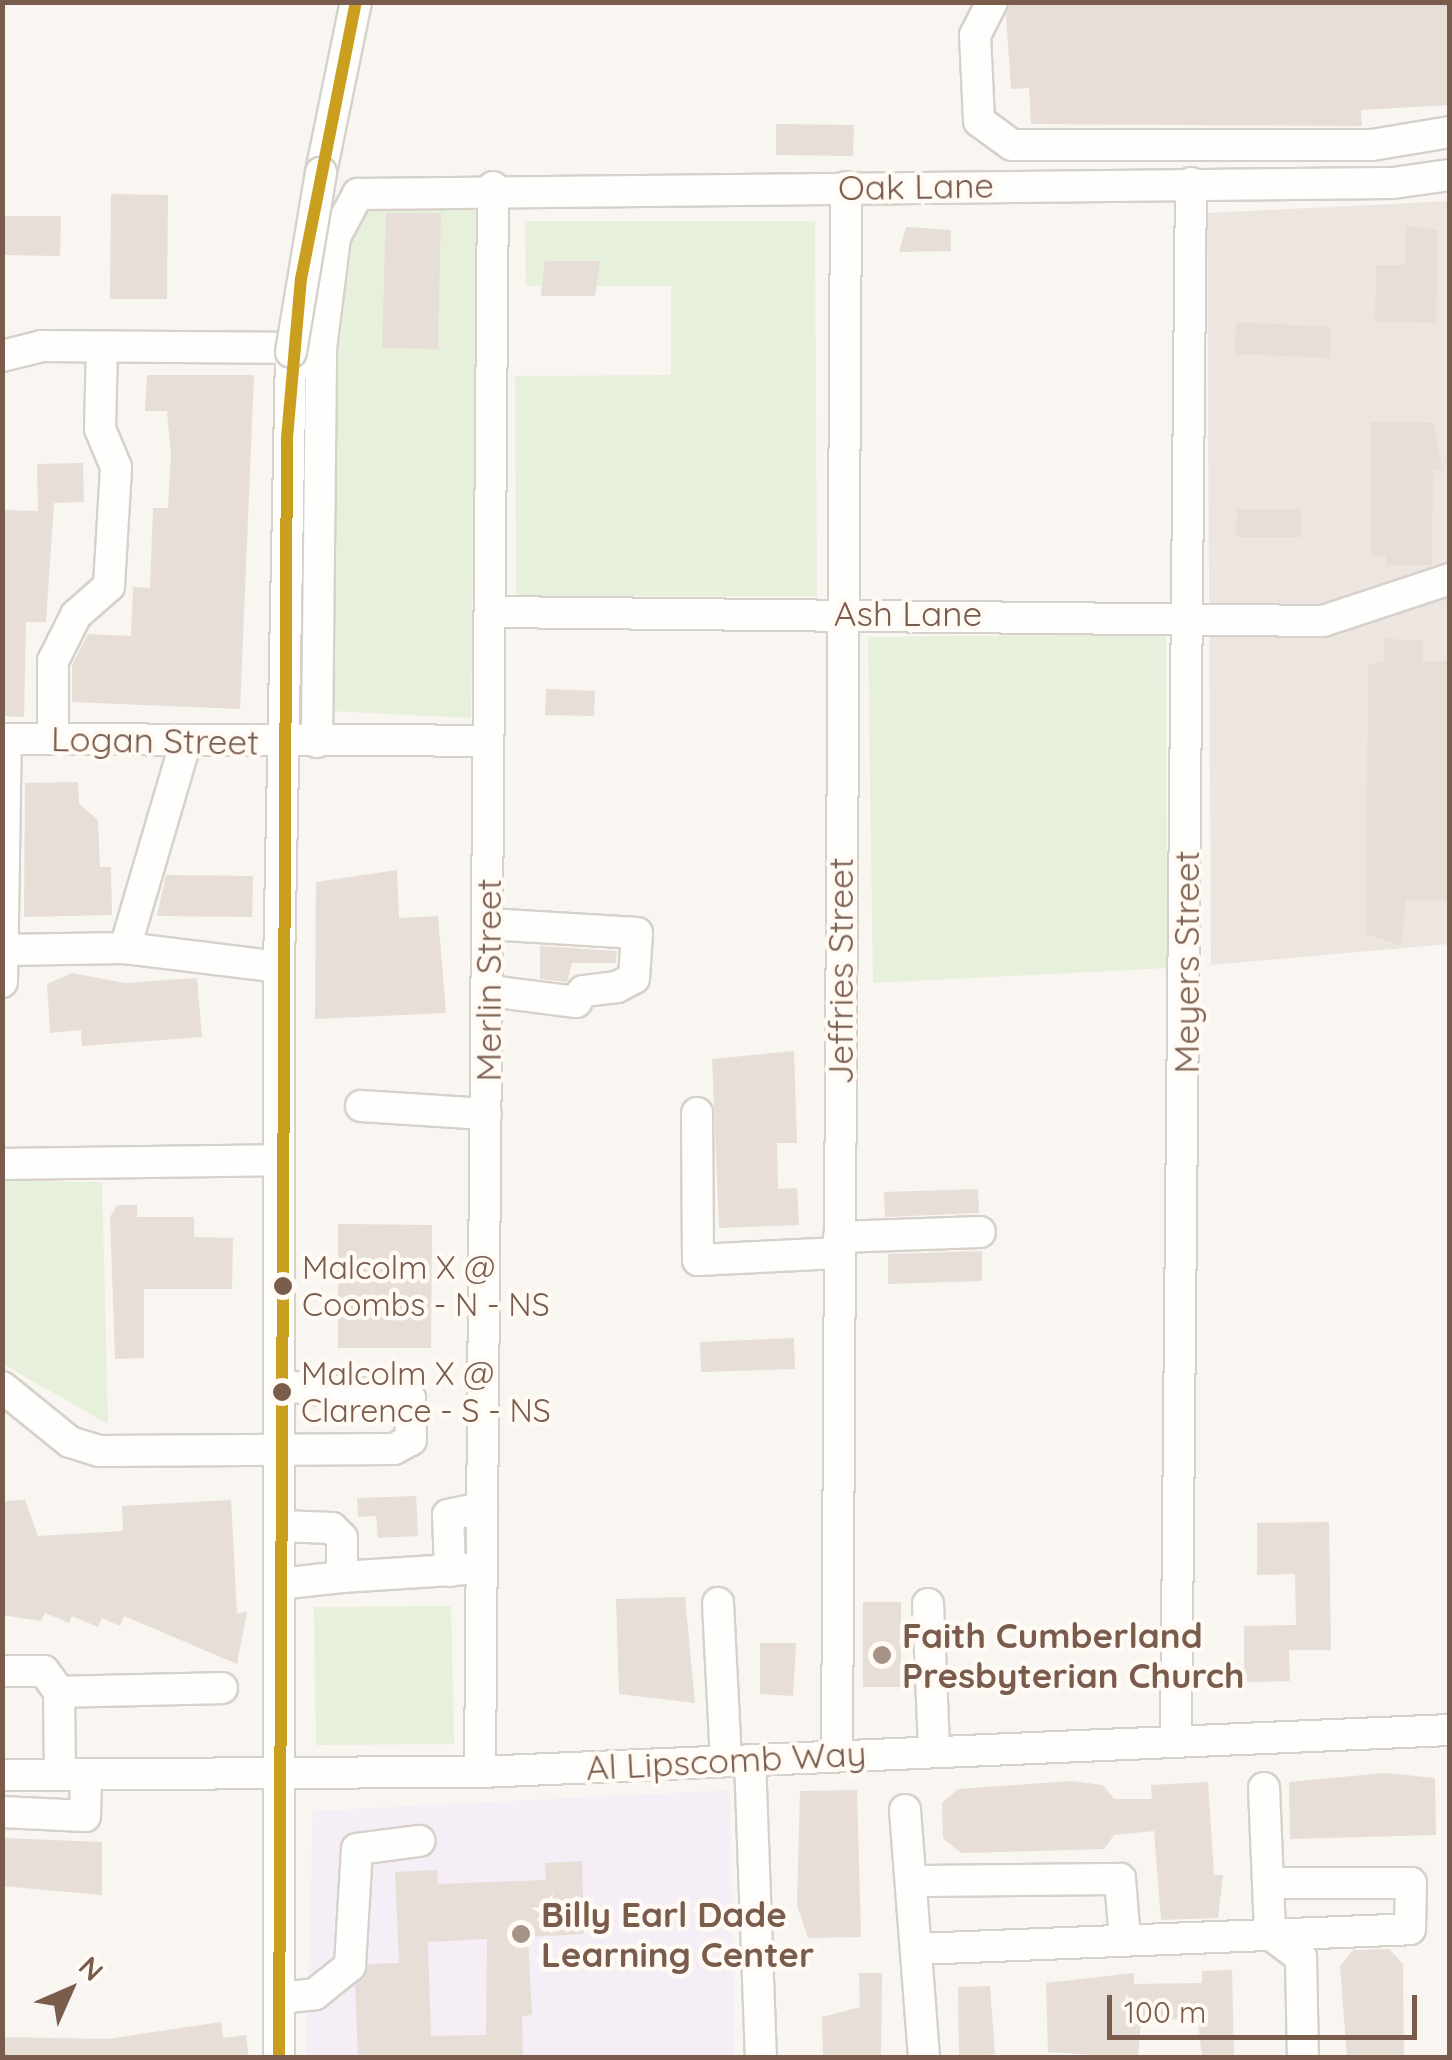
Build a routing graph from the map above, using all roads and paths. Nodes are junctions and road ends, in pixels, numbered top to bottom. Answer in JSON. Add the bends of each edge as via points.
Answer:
{"nodes":[{"id":1,"x":356,"y":2,"type":"edge"},
{"id":2,"x":992,"y":2,"type":"edge"},
{"id":3,"x":1450,"y":132,"type":"edge"},
{"id":4,"x":1450,"y":176,"type":"edge"},
{"id":5,"x":1191,"y":183,"type":"junction"},
{"id":6,"x":493,"y":187,"type":"junction"},
{"id":7,"x":846,"y":187,"type":"junction"},
{"id":8,"x":102,"y":346,"type":"junction"},
{"id":9,"x":321,"y":348,"type":"junction"},
{"id":10,"x":2,"y":356,"type":"edge"},
{"id":11,"x":1450,"y":579,"type":"edge"},
{"id":12,"x":492,"y":612,"type":"junction"},
{"id":13,"x":842,"y":612,"type":"junction"},
{"id":14,"x":1186,"y":616,"type":"junction"},
{"id":15,"x":4,"y":739,"type":"edge"},
{"id":16,"x":52,"y":739,"type":"junction"},
{"id":17,"x":186,"y":741,"type":"junction"},
{"id":18,"x":488,"y":741,"type":"junction"},
{"id":19,"x":283,"y":742,"type":"junction"},
{"id":20,"x":317,"y":742,"type":"junction"},
{"id":21,"x":488,"y":924,"type":"junction"},
{"id":22,"x":125,"y":948,"type":"junction"},
{"id":23,"x":3,"y":950,"type":"edge"},
{"id":24,"x":279,"y":967,"type":"junction"},
{"id":25,"x":2,"y":982,"type":"edge"},
{"id":26,"x":489,"y":991,"type":"junction"},
{"id":27,"x":361,"y":1106,"type":"dead end"},
{"id":28,"x":697,"y":1113,"type":"dead end"},
{"id":29,"x":486,"y":1114,"type":"junction"},
{"id":30,"x":279,"y":1160,"type":"junction"},
{"id":31,"x":2,"y":1164,"type":"edge"},
{"id":32,"x":980,"y":1232,"type":"dead end"},
{"id":33,"x":838,"y":1245,"type":"junction"},
{"id":34,"x":281,"y":1386,"type":"junction"},
{"id":35,"x":2,"y":1388,"type":"edge"},
{"id":36,"x":280,"y":1445,"type":"junction"},
{"id":37,"x":482,"y":1508,"type":"junction"},
{"id":38,"x":280,"y":1526,"type":"junction"},
{"id":39,"x":482,"y":1568,"type":"junction"},
{"id":40,"x":450,"y":1571,"type":"junction"},
{"id":41,"x":342,"y":1577,"type":"junction"},
{"id":42,"x":280,"y":1584,"type":"junction"},
{"id":43,"x":718,"y":1603,"type":"dead end"},
{"id":44,"x":928,"y":1604,"type":"dead end"},
{"id":45,"x":2,"y":1670,"type":"edge"},
{"id":46,"x":222,"y":1688,"type":"dead end"},
{"id":47,"x":59,"y":1692,"type":"junction"},
{"id":48,"x":1450,"y":1730,"type":"edge"},
{"id":49,"x":1176,"y":1740,"type":"junction"},
{"id":50,"x":934,"y":1750,"type":"junction"},
{"id":51,"x":837,"y":1754,"type":"junction"},
{"id":52,"x":738,"y":1760,"type":"junction"},
{"id":53,"x":480,"y":1772,"type":"junction"},
{"id":54,"x":15,"y":1775,"type":"edge"},
{"id":55,"x":73,"y":1775,"type":"junction"},
{"id":56,"x":280,"y":1776,"type":"junction"},
{"id":57,"x":1264,"y":1788,"type":"dead end"},
{"id":58,"x":906,"y":1810,"type":"dead end"},
{"id":59,"x":14,"y":1813,"type":"edge"},
{"id":60,"x":418,"y":1841,"type":"dead end"},
{"id":61,"x":915,"y":1880,"type":"junction"},
{"id":62,"x":1268,"y":1883,"type":"junction"},
{"id":63,"x":1270,"y":1934,"type":"junction"},
{"id":64,"x":1125,"y":1940,"type":"junction"},
{"id":65,"x":918,"y":1949,"type":"junction"},
{"id":66,"x":278,"y":1998,"type":"junction"},
{"id":67,"x":279,"y":2058,"type":"edge"},
{"id":68,"x":761,"y":2058,"type":"edge"},
{"id":69,"x":924,"y":2058,"type":"edge"},
{"id":70,"x":1303,"y":2058,"type":"edge"}],
"edges":[{"from":1,"to":19,"type":"street","bridge":true,"via":[[291,352]]},
{"from":2,"to":3,"type":"street","via":[[975,36],[979,121],[1012,144],[1372,145]]},
{"from":4,"to":5,"type":"street","name":"Oak Lane"},
{"from":5,"to":7,"type":"street","name":"Oak Lane"},
{"from":5,"to":14,"type":"street","name":"Meyers Street"},
{"from":6,"to":7,"type":"street","name":"Oak Lane"},
{"from":6,"to":9,"type":"street","name":"Oak Lane","via":[[381,189],[346,206]]},
{"from":6,"to":12,"type":"street","name":"Merlin Street"},
{"from":7,"to":13,"type":"street","name":"Jeffries Street"},
{"from":8,"to":9,"type":"street"},
{"from":8,"to":10,"type":"street"},
{"from":8,"to":16,"type":"street","via":[[100,429],[116,467],[109,586],[76,616],[53,661]]},
{"from":9,"to":20,"type":"street"},
{"from":11,"to":14,"type":"street","name":"Ash Lane","via":[[1323,620]]},
{"from":12,"to":13,"type":"street","name":"Ash Lane"},
{"from":12,"to":18,"type":"street","name":"Merlin Street"},
{"from":13,"to":14,"type":"street","name":"Ash Lane"},
{"from":13,"to":33,"type":"street","name":"Jeffries Street"},
{"from":14,"to":49,"type":"street","name":"Meyers Street"},
{"from":15,"to":16,"type":"street","name":"Logan Street"},
{"from":15,"to":23,"type":"street"},
{"from":16,"to":17,"type":"street","name":"Logan Street"},
{"from":17,"to":19,"type":"street","name":"Logan Street"},
{"from":17,"to":22,"type":"street"},
{"from":18,"to":20,"type":"street","name":"Logan Street"},
{"from":18,"to":21,"type":"street","name":"Merlin Street"},
{"from":19,"to":20,"type":"street","name":"Logan Street"},
{"from":19,"to":24,"type":"street"},
{"from":21,"to":26,"type":"street","name":"Merlin Street"},
{"from":21,"to":26,"type":"street","via":[[637,932],[634,978],[617,987],[583,991],[576,1002]]},
{"from":22,"to":23,"type":"street"},
{"from":22,"to":24,"type":"street"},
{"from":23,"to":25,"type":"street"},
{"from":24,"to":30,"type":"street"},
{"from":26,"to":29,"type":"street","name":"Merlin Street"},
{"from":27,"to":29,"type":"street"},
{"from":28,"to":33,"type":"street","via":[[698,1260]]},
{"from":29,"to":37,"type":"street","name":"Merlin Street"},
{"from":30,"to":31,"type":"street"},
{"from":30,"to":34,"type":"street"},
{"from":32,"to":33,"type":"street"},
{"from":33,"to":51,"type":"street","name":"Jeffries Street"},
{"from":34,"to":36,"type":"street"},
{"from":34,"to":36,"type":"street","via":[[410,1398],[411,1440],[394,1449]]},
{"from":35,"to":36,"type":"street","via":[[54,1432],[100,1451]]},
{"from":36,"to":38,"type":"street"},
{"from":37,"to":39,"type":"street","name":"Merlin Street"},
{"from":37,"to":40,"type":"street","via":[[448,1516]]},
{"from":38,"to":41,"type":"street","via":[[332,1528],[342,1538]]},
{"from":38,"to":42,"type":"street"},
{"from":39,"to":40,"type":"street"},
{"from":39,"to":53,"type":"street","name":"Merlin Street"},
{"from":40,"to":41,"type":"street"},
{"from":41,"to":42,"type":"street"},
{"from":42,"to":56,"type":"street"},
{"from":43,"to":52,"type":"street"},
{"from":44,"to":50,"type":"street"},
{"from":45,"to":47,"type":"street","via":[[44,1670]]},
{"from":46,"to":47,"type":"street"},
{"from":47,"to":55,"type":"street"},
{"from":48,"to":49,"type":"street","name":"Al Lipscomb Way"},
{"from":49,"to":50,"type":"street","name":"Al Lipscomb Way"},
{"from":50,"to":51,"type":"street","name":"Al Lipscomb Way"},
{"from":51,"to":52,"type":"street","name":"Al Lipscomb Way"},
{"from":52,"to":53,"type":"street","name":"Al Lipscomb Way"},
{"from":52,"to":68,"type":"street"},
{"from":53,"to":56,"type":"street","name":"Al Lipscomb Way"},
{"from":54,"to":55,"type":"street","name":"Al Lipscomb Way"},
{"from":54,"to":59,"type":"street"},
{"from":55,"to":56,"type":"street","name":"Al Lipscomb Way"},
{"from":55,"to":59,"type":"street","via":[[85,1816]]},
{"from":56,"to":66,"type":"street"},
{"from":57,"to":62,"type":"street"},
{"from":58,"to":61,"type":"street"},
{"from":60,"to":66,"type":"street","via":[[357,1850],[350,1966],[315,1994]]},
{"from":61,"to":64,"type":"street","via":[[1120,1879]]},
{"from":61,"to":65,"type":"street"},
{"from":62,"to":63,"type":"street"},
{"from":62,"to":63,"type":"street","via":[[1412,1883],[1410,1929]]},
{"from":63,"to":64,"type":"street"},
{"from":63,"to":70,"type":"street","via":[[1301,1956]]},
{"from":64,"to":65,"type":"street"},
{"from":65,"to":69,"type":"street"},
{"from":66,"to":67,"type":"street"}]}
